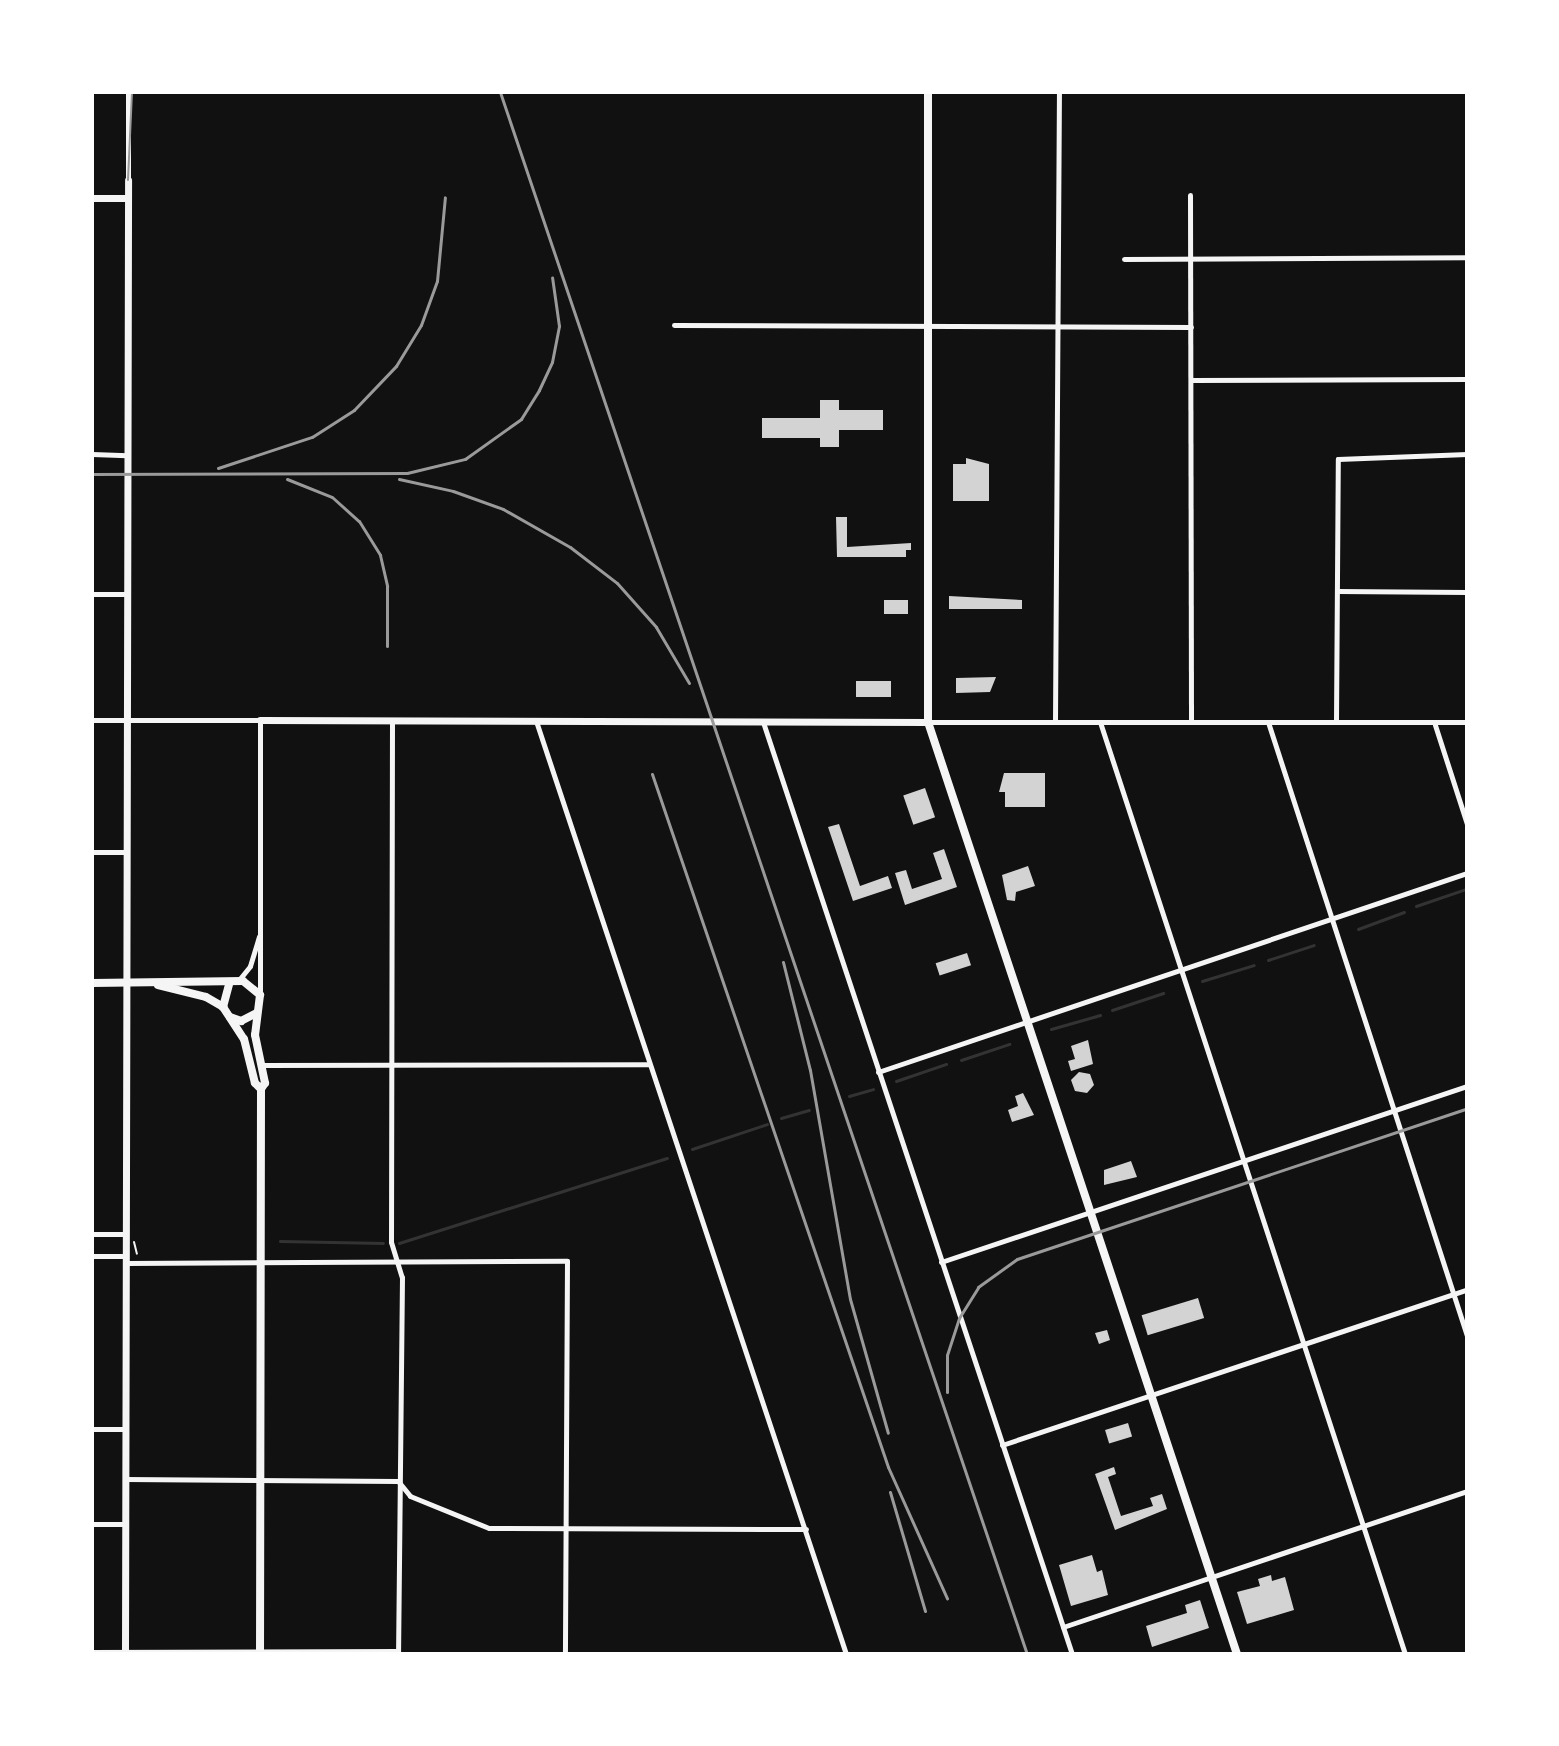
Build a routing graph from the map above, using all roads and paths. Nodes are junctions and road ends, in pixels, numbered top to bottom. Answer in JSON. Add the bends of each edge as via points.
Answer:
{"nodes":[{"id":1,"x":128,"y":92,"type":"edge"},
{"id":2,"x":928,"y":92,"type":"edge"},
{"id":3,"x":1059,"y":92,"type":"edge"},
{"id":4,"x":128,"y":180,"type":"joint"},
{"id":5,"x":1190,"y":195,"type":"dead end"},
{"id":6,"x":92,"y":198,"type":"edge"},
{"id":7,"x":128,"y":198,"type":"junction"},
{"id":8,"x":1467,"y":257,"type":"edge"},
{"id":9,"x":1124,"y":259,"type":"dead end"},
{"id":10,"x":1190,"y":259,"type":"junction"},
{"id":11,"x":674,"y":325,"type":"dead end"},
{"id":12,"x":1060,"y":327,"type":"junction"},
{"id":13,"x":1191,"y":327,"type":"junction"},
{"id":14,"x":929,"y":328,"type":"junction"},
{"id":15,"x":1467,"y":379,"type":"edge"},
{"id":16,"x":1192,"y":380,"type":"junction"},
{"id":17,"x":92,"y":454,"type":"edge"},
{"id":18,"x":1467,"y":454,"type":"edge"},
{"id":19,"x":127,"y":455,"type":"junction"},
{"id":20,"x":1337,"y":591,"type":"junction"},
{"id":21,"x":1467,"y":592,"type":"edge"},
{"id":22,"x":92,"y":594,"type":"edge"},
{"id":23,"x":128,"y":594,"type":"junction"},
{"id":24,"x":92,"y":720,"type":"edge"},
{"id":25,"x":126,"y":720,"type":"junction"},
{"id":26,"x":260,"y":720,"type":"junction"},
{"id":27,"x":392,"y":721,"type":"junction"},
{"id":28,"x":535,"y":721,"type":"junction"},
{"id":29,"x":1191,"y":721,"type":"junction"},
{"id":30,"x":1336,"y":721,"type":"junction"},
{"id":31,"x":763,"y":722,"type":"junction"},
{"id":32,"x":928,"y":722,"type":"junction"},
{"id":33,"x":1055,"y":722,"type":"junction"},
{"id":34,"x":1100,"y":722,"type":"junction"},
{"id":35,"x":1268,"y":722,"type":"junction"},
{"id":36,"x":1467,"y":722,"type":"edge"},
{"id":37,"x":1435,"y":725,"type":"junction"},
{"id":38,"x":1467,"y":824,"type":"edge"},
{"id":39,"x":92,"y":852,"type":"edge"},
{"id":40,"x":127,"y":852,"type":"junction"},
{"id":41,"x":1467,"y":873,"type":"edge"},
{"id":42,"x":1330,"y":919,"type":"junction"},
{"id":43,"x":260,"y":931,"type":"junction"},
{"id":44,"x":1178,"y":970,"type":"junction"},
{"id":45,"x":92,"y":983,"type":"edge"},
{"id":46,"x":233,"y":983,"type":"junction"},
{"id":47,"x":127,"y":984,"type":"junction"},
{"id":48,"x":158,"y":985,"type":"junction"},
{"id":49,"x":260,"y":995,"type":"junction"},
{"id":50,"x":223,"y":1007,"type":"junction"},
{"id":51,"x":257,"y":1013,"type":"junction"},
{"id":52,"x":230,"y":1017,"type":"junction"},
{"id":53,"x":1026,"y":1021,"type":"junction"},
{"id":54,"x":649,"y":1064,"type":"junction"},
{"id":55,"x":264,"y":1065,"type":"junction"},
{"id":56,"x":392,"y":1065,"type":"junction"},
{"id":57,"x":878,"y":1072,"type":"junction"},
{"id":58,"x":1467,"y":1086,"type":"edge"},
{"id":59,"x":261,"y":1089,"type":"junction"},
{"id":60,"x":1393,"y":1111,"type":"junction"},
{"id":61,"x":1241,"y":1163,"type":"junction"},
{"id":62,"x":1090,"y":1214,"type":"junction"},
{"id":63,"x":92,"y":1234,"type":"edge"},
{"id":64,"x":124,"y":1238,"type":"junction"},
{"id":65,"x":92,"y":1256,"type":"edge"},
{"id":66,"x":141,"y":1257,"type":"dead end"},
{"id":67,"x":125,"y":1260,"type":"junction"},
{"id":68,"x":397,"y":1261,"type":"junction"},
{"id":69,"x":941,"y":1262,"type":"junction"},
{"id":70,"x":261,"y":1263,"type":"junction"},
{"id":71,"x":1467,"y":1289,"type":"edge"},
{"id":72,"x":1453,"y":1294,"type":"junction"},
{"id":73,"x":1467,"y":1336,"type":"edge"},
{"id":74,"x":1302,"y":1345,"type":"junction"},
{"id":75,"x":1151,"y":1395,"type":"junction"},
{"id":76,"x":92,"y":1429,"type":"edge"},
{"id":77,"x":124,"y":1429,"type":"junction"},
{"id":78,"x":1002,"y":1445,"type":"junction"},
{"id":79,"x":124,"y":1479,"type":"junction"},
{"id":80,"x":259,"y":1481,"type":"junction"},
{"id":81,"x":398,"y":1481,"type":"junction"},
{"id":82,"x":1467,"y":1491,"type":"edge"},
{"id":83,"x":92,"y":1524,"type":"edge"},
{"id":84,"x":125,"y":1524,"type":"junction"},
{"id":85,"x":1362,"y":1525,"type":"junction"},
{"id":86,"x":566,"y":1528,"type":"junction"},
{"id":87,"x":806,"y":1529,"type":"junction"},
{"id":88,"x":1212,"y":1577,"type":"junction"},
{"id":89,"x":1063,"y":1627,"type":"junction"},
{"id":90,"x":92,"y":1652,"type":"edge"},
{"id":91,"x":398,"y":1652,"type":"edge"},
{"id":92,"x":125,"y":1653,"type":"edge"},
{"id":93,"x":260,"y":1653,"type":"edge"},
{"id":94,"x":565,"y":1654,"type":"edge"},
{"id":95,"x":846,"y":1654,"type":"edge"},
{"id":96,"x":1072,"y":1654,"type":"edge"},
{"id":97,"x":1237,"y":1654,"type":"edge"},
{"id":98,"x":1405,"y":1654,"type":"edge"}],
"edges":[{"from":1,"to":4,"type":"street"},
{"from":2,"to":14,"type":"main road"},
{"from":3,"to":12,"type":"street"},
{"from":4,"to":7,"type":"street"},
{"from":5,"to":10,"type":"street"},
{"from":6,"to":7,"type":"street"},
{"from":7,"to":19,"type":"street"},
{"from":8,"to":10,"type":"street"},
{"from":9,"to":10,"type":"street"},
{"from":10,"to":13,"type":"street"},
{"from":11,"to":14,"type":"street"},
{"from":12,"to":13,"type":"street"},
{"from":12,"to":14,"type":"street"},
{"from":12,"to":33,"type":"street"},
{"from":13,"to":16,"type":"street"},
{"from":14,"to":32,"type":"main road"},
{"from":15,"to":16,"type":"street"},
{"from":16,"to":29,"type":"street"},
{"from":17,"to":19,"type":"street"},
{"from":18,"to":20,"type":"street","via":[[1338,459]]},
{"from":19,"to":23,"type":"street"},
{"from":20,"to":21,"type":"street"},
{"from":20,"to":30,"type":"street"},
{"from":22,"to":23,"type":"street"},
{"from":23,"to":25,"type":"street"},
{"from":24,"to":25,"type":"street"},
{"from":25,"to":26,"type":"street"},
{"from":25,"to":40,"type":"street"},
{"from":26,"to":27,"type":"street"},
{"from":26,"to":43,"type":"street"},
{"from":27,"to":28,"type":"street"},
{"from":27,"to":56,"type":"street"},
{"from":28,"to":31,"type":"street"},
{"from":28,"to":54,"type":"street"},
{"from":29,"to":34,"type":"street"},
{"from":29,"to":35,"type":"street"},
{"from":30,"to":35,"type":"street"},
{"from":30,"to":37,"type":"street"},
{"from":31,"to":32,"type":"street"},
{"from":31,"to":57,"type":"street"},
{"from":32,"to":33,"type":"street"},
{"from":32,"to":53,"type":"main road"},
{"from":33,"to":34,"type":"street"},
{"from":34,"to":44,"type":"street"},
{"from":35,"to":42,"type":"street"},
{"from":36,"to":37,"type":"street"},
{"from":37,"to":38,"type":"street"},
{"from":39,"to":40,"type":"street"},
{"from":40,"to":47,"type":"street"},
{"from":41,"to":42,"type":"street"},
{"from":42,"to":44,"type":"street"},
{"from":42,"to":60,"type":"street"},
{"from":43,"to":46,"type":"street","via":[[250,966]]},
{"from":43,"to":49,"type":"street"},
{"from":44,"to":53,"type":"street"},
{"from":44,"to":61,"type":"street"},
{"from":45,"to":47,"type":"main road"},
{"from":46,"to":48,"type":"main road"},
{"from":46,"to":49,"type":"main road","via":[[254,985]]},
{"from":46,"to":50,"type":"main road"},
{"from":47,"to":48,"type":"main road"},
{"from":47,"to":64,"type":"street"},
{"from":48,"to":50,"type":"main road","via":[[206,997]]},
{"from":49,"to":51,"type":"main road"},
{"from":50,"to":52,"type":"main road"},
{"from":51,"to":52,"type":"main road","via":[[248,1020]]},
{"from":51,"to":55,"type":"main road","via":[[255,1035]]},
{"from":52,"to":59,"type":"main road"},
{"from":53,"to":57,"type":"street"},
{"from":53,"to":62,"type":"main road"},
{"from":54,"to":56,"type":"street"},
{"from":54,"to":87,"type":"street"},
{"from":55,"to":56,"type":"street"},
{"from":55,"to":59,"type":"main road"},
{"from":56,"to":68,"type":"street","via":[[391,1242]]},
{"from":57,"to":69,"type":"street"},
{"from":58,"to":60,"type":"street"},
{"from":59,"to":70,"type":"main road"},
{"from":60,"to":61,"type":"street"},
{"from":60,"to":72,"type":"street"},
{"from":61,"to":62,"type":"street"},
{"from":61,"to":74,"type":"street"},
{"from":62,"to":69,"type":"street"},
{"from":62,"to":75,"type":"main road"},
{"from":63,"to":64,"type":"street"},
{"from":64,"to":66,"type":"path","via":[[135,1242]]},
{"from":64,"to":67,"type":"street"},
{"from":65,"to":67,"type":"street"},
{"from":67,"to":70,"type":"street"},
{"from":67,"to":77,"type":"street"},
{"from":68,"to":70,"type":"street"},
{"from":68,"to":81,"type":"street","via":[[402,1277]]},
{"from":68,"to":86,"type":"street","via":[[567,1261]]},
{"from":69,"to":78,"type":"street"},
{"from":70,"to":80,"type":"main road"},
{"from":71,"to":72,"type":"street"},
{"from":72,"to":73,"type":"street"},
{"from":72,"to":74,"type":"street"},
{"from":74,"to":75,"type":"street"},
{"from":74,"to":85,"type":"street"},
{"from":75,"to":78,"type":"street"},
{"from":75,"to":88,"type":"main road"},
{"from":76,"to":77,"type":"street"},
{"from":77,"to":79,"type":"street"},
{"from":78,"to":89,"type":"street"},
{"from":79,"to":80,"type":"street"},
{"from":79,"to":84,"type":"street"},
{"from":80,"to":81,"type":"street"},
{"from":80,"to":93,"type":"main road"},
{"from":81,"to":86,"type":"street","via":[[410,1496],[489,1528]]},
{"from":81,"to":91,"type":"street"},
{"from":82,"to":85,"type":"street"},
{"from":83,"to":84,"type":"street"},
{"from":84,"to":92,"type":"street"},
{"from":85,"to":88,"type":"street"},
{"from":85,"to":98,"type":"street"},
{"from":86,"to":87,"type":"street"},
{"from":86,"to":94,"type":"street"},
{"from":87,"to":95,"type":"street"},
{"from":88,"to":89,"type":"street"},
{"from":88,"to":97,"type":"main road"},
{"from":89,"to":96,"type":"street"},
{"from":90,"to":92,"type":"street"},
{"from":91,"to":93,"type":"street"},
{"from":92,"to":93,"type":"street"}]}
